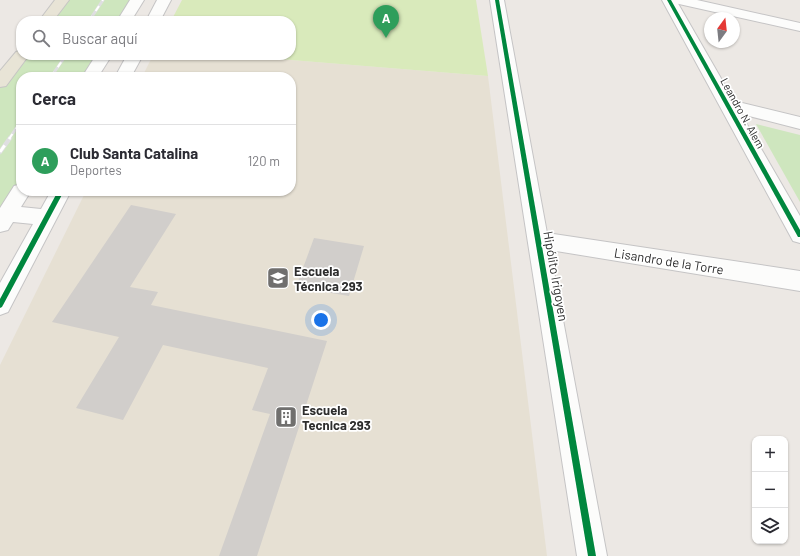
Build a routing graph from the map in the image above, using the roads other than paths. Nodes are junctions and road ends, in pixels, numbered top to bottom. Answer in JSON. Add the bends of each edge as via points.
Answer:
{"nodes":[{"id":1,"x":62,"y":0,"type":"edge"},
{"id":2,"x":137,"y":0,"type":"edge"},
{"id":3,"x":164,"y":0,"type":"edge"},
{"id":4,"x":497,"y":0,"type":"edge"},
{"id":5,"x":669,"y":0,"type":"edge"},
{"id":6,"x":679,"y":0,"type":"edge"},
{"id":7,"x":50,"y":16,"type":"edge"},
{"id":8,"x":127,"y":16,"type":"edge"},
{"id":9,"x":156,"y":16,"type":"edge"},
{"id":10,"x":800,"y":27,"type":"edge"},
{"id":11,"x":17,"y":60,"type":"edge"},
{"id":12,"x":101,"y":60,"type":"edge"},
{"id":13,"x":132,"y":60,"type":"edge"},
{"id":14,"x":93,"y":72,"type":"edge"},
{"id":15,"x":126,"y":72,"type":"edge"},
{"id":16,"x":0,"y":82,"type":"edge"},
{"id":17,"x":727,"y":105,"type":"junction"},
{"id":18,"x":800,"y":123,"type":"edge"},
{"id":19,"x":18,"y":196,"type":"edge"},
{"id":20,"x":58,"y":196,"type":"edge"},
{"id":21,"x":48,"y":217,"type":"junction"},
{"id":22,"x":3,"y":220,"type":"edge"},
{"id":23,"x":800,"y":235,"type":"edge"},
{"id":24,"x":539,"y":240,"type":"junction"},
{"id":25,"x":800,"y":281,"type":"edge"},
{"id":26,"x":0,"y":305,"type":"edge"},
{"id":27,"x":592,"y":556,"type":"edge"}],
"edges":[{"from":1,"to":7,"type":"main road"},
{"from":2,"to":8,"type":"street"},
{"from":3,"to":9,"type":"street"},
{"from":4,"to":24,"type":"street","name":"Hipólito Irigoyen"},
{"from":5,"to":17,"type":"street","name":"Leandro N. Alem"},
{"from":6,"to":10,"type":"street"},
{"from":11,"to":16,"type":"main road"},
{"from":12,"to":14,"type":"street"},
{"from":13,"to":15,"type":"street"},
{"from":17,"to":18,"type":"street"},
{"from":17,"to":23,"type":"street","name":"Leandro N. Alem"},
{"from":19,"to":22,"type":"street"},
{"from":20,"to":21,"type":"street"},
{"from":21,"to":22,"type":"street"},
{"from":21,"to":26,"type":"street"},
{"from":24,"to":25,"type":"street","name":"Lisandro de la Torre"},
{"from":24,"to":27,"type":"street","name":"Hipólito Irigoyen"}]}
